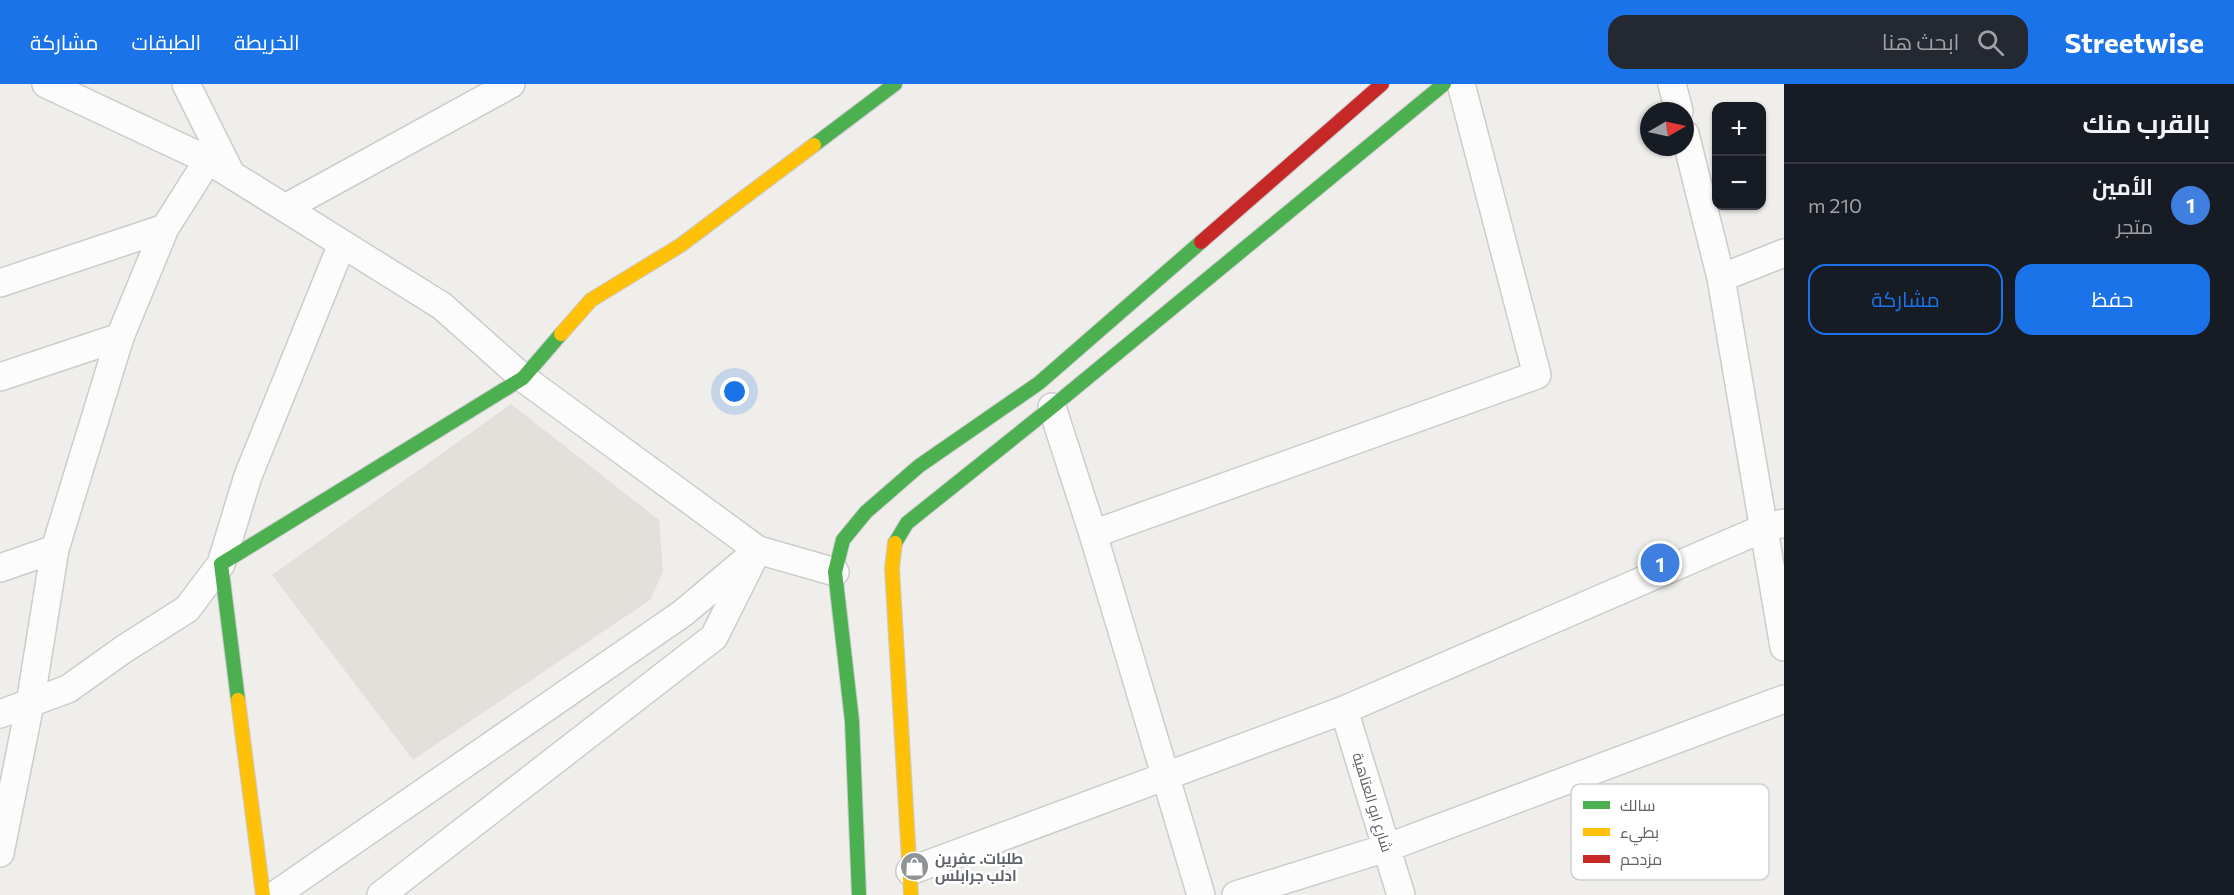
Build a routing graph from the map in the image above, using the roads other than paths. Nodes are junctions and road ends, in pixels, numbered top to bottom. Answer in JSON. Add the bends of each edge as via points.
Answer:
{"nodes":[{"id":1,"x":46,"y":84,"type":"edge"},
{"id":2,"x":186,"y":84,"type":"edge"},
{"id":3,"x":511,"y":84,"type":"edge"},
{"id":4,"x":895,"y":84,"type":"edge"},
{"id":5,"x":1382,"y":84,"type":"edge"},
{"id":6,"x":1444,"y":84,"type":"edge"},
{"id":7,"x":1461,"y":84,"type":"edge"},
{"id":8,"x":1672,"y":84,"type":"edge"},
{"id":9,"x":1677,"y":102,"type":"edge"},
{"id":10,"x":1690,"y":156,"type":"edge"},
{"id":11,"x":208,"y":160,"type":"junction"},
{"id":12,"x":231,"y":174,"type":"junction"},
{"id":13,"x":285,"y":208,"type":"junction"},
{"id":14,"x":165,"y":228,"type":"junction"},
{"id":15,"x":342,"y":244,"type":"junction"},
{"id":16,"x":1784,"y":254,"type":"edge"},
{"id":17,"x":1721,"y":278,"type":"junction"},
{"id":18,"x":0,"y":283,"type":"edge"},
{"id":19,"x":120,"y":337,"type":"junction"},
{"id":20,"x":0,"y":377,"type":"edge"},
{"id":21,"x":523,"y":378,"type":"junction"},
{"id":22,"x":1052,"y":407,"type":"junction"},
{"id":23,"x":1774,"y":525,"type":"edge"},
{"id":24,"x":1093,"y":534,"type":"junction"},
{"id":25,"x":55,"y":549,"type":"junction"},
{"id":26,"x":758,"y":550,"type":"junction"},
{"id":27,"x":221,"y":564,"type":"junction"},
{"id":28,"x":0,"y":568,"type":"edge"},
{"id":29,"x":835,"y":572,"type":"junction"},
{"id":30,"x":1784,"y":647,"type":"edge"},
{"id":31,"x":1784,"y":699,"type":"edge"},
{"id":32,"x":30,"y":704,"type":"junction"},
{"id":33,"x":1344,"y":710,"type":"junction"},
{"id":34,"x":0,"y":714,"type":"edge"},
{"id":35,"x":1165,"y":776,"type":"junction"},
{"id":36,"x":1386,"y":848,"type":"junction"},
{"id":37,"x":0,"y":853,"type":"edge"},
{"id":38,"x":910,"y":883,"type":"edge"},
{"id":39,"x":409,"y":885,"type":"edge"},
{"id":40,"x":263,"y":895,"type":"edge"},
{"id":41,"x":275,"y":895,"type":"edge"},
{"id":42,"x":381,"y":895,"type":"edge"},
{"id":43,"x":859,"y":895,"type":"edge"},
{"id":44,"x":1201,"y":895,"type":"edge"},
{"id":45,"x":1236,"y":895,"type":"edge"},
{"id":46,"x":1401,"y":895,"type":"edge"}],
"edges":[{"from":1,"to":11,"type":"street"},
{"from":2,"to":12,"type":"street"},
{"from":3,"to":13,"type":"street"},
{"from":4,"to":21,"type":"main road","via":[[681,245],[591,300]]},
{"from":5,"to":29,"type":"main road","via":[[1039,383],[919,466],[866,512],[843,540]]},
{"from":6,"to":22,"type":"main road"},
{"from":7,"to":24,"type":"street","via":[[1537,375]]},
{"from":8,"to":9,"type":"street"},
{"from":10,"to":17,"type":"street"},
{"from":11,"to":12,"type":"street"},
{"from":11,"to":14,"type":"street"},
{"from":12,"to":13,"type":"street"},
{"from":13,"to":15,"type":"street"},
{"from":14,"to":18,"type":"street"},
{"from":14,"to":19,"type":"street"},
{"from":15,"to":21,"type":"street","via":[[442,306]]},
{"from":15,"to":27,"type":"street","via":[[248,476]]},
{"from":16,"to":17,"type":"street"},
{"from":17,"to":23,"type":"street"},
{"from":19,"to":20,"type":"street"},
{"from":19,"to":25,"type":"street"},
{"from":21,"to":26,"type":"street"},
{"from":21,"to":27,"type":"main road"},
{"from":22,"to":24,"type":"street"},
{"from":22,"to":38,"type":"main road","via":[[907,523],[894,544],[892,568]]},
{"from":23,"to":30,"type":"street"},
{"from":23,"to":33,"type":"street"},
{"from":24,"to":35,"type":"street"},
{"from":25,"to":28,"type":"street"},
{"from":25,"to":32,"type":"street"},
{"from":26,"to":29,"type":"street"},
{"from":26,"to":39,"type":"street","via":[[714,637]]},
{"from":26,"to":41,"type":"street","via":[[683,613]]},
{"from":27,"to":32,"type":"street","via":[[187,609],[68,689]]},
{"from":27,"to":40,"type":"main road"},
{"from":29,"to":43,"type":"main road","via":[[852,721]]},
{"from":31,"to":36,"type":"street"},
{"from":32,"to":34,"type":"street"},
{"from":32,"to":37,"type":"street"},
{"from":33,"to":35,"type":"street"},
{"from":33,"to":36,"type":"street","name":"شارع ابو العتاهية"},
{"from":35,"to":38,"type":"street"},
{"from":35,"to":44,"type":"street"},
{"from":36,"to":45,"type":"street"},
{"from":36,"to":46,"type":"street","name":"شارع ابو العتاهية"},
{"from":39,"to":42,"type":"street"}]}
